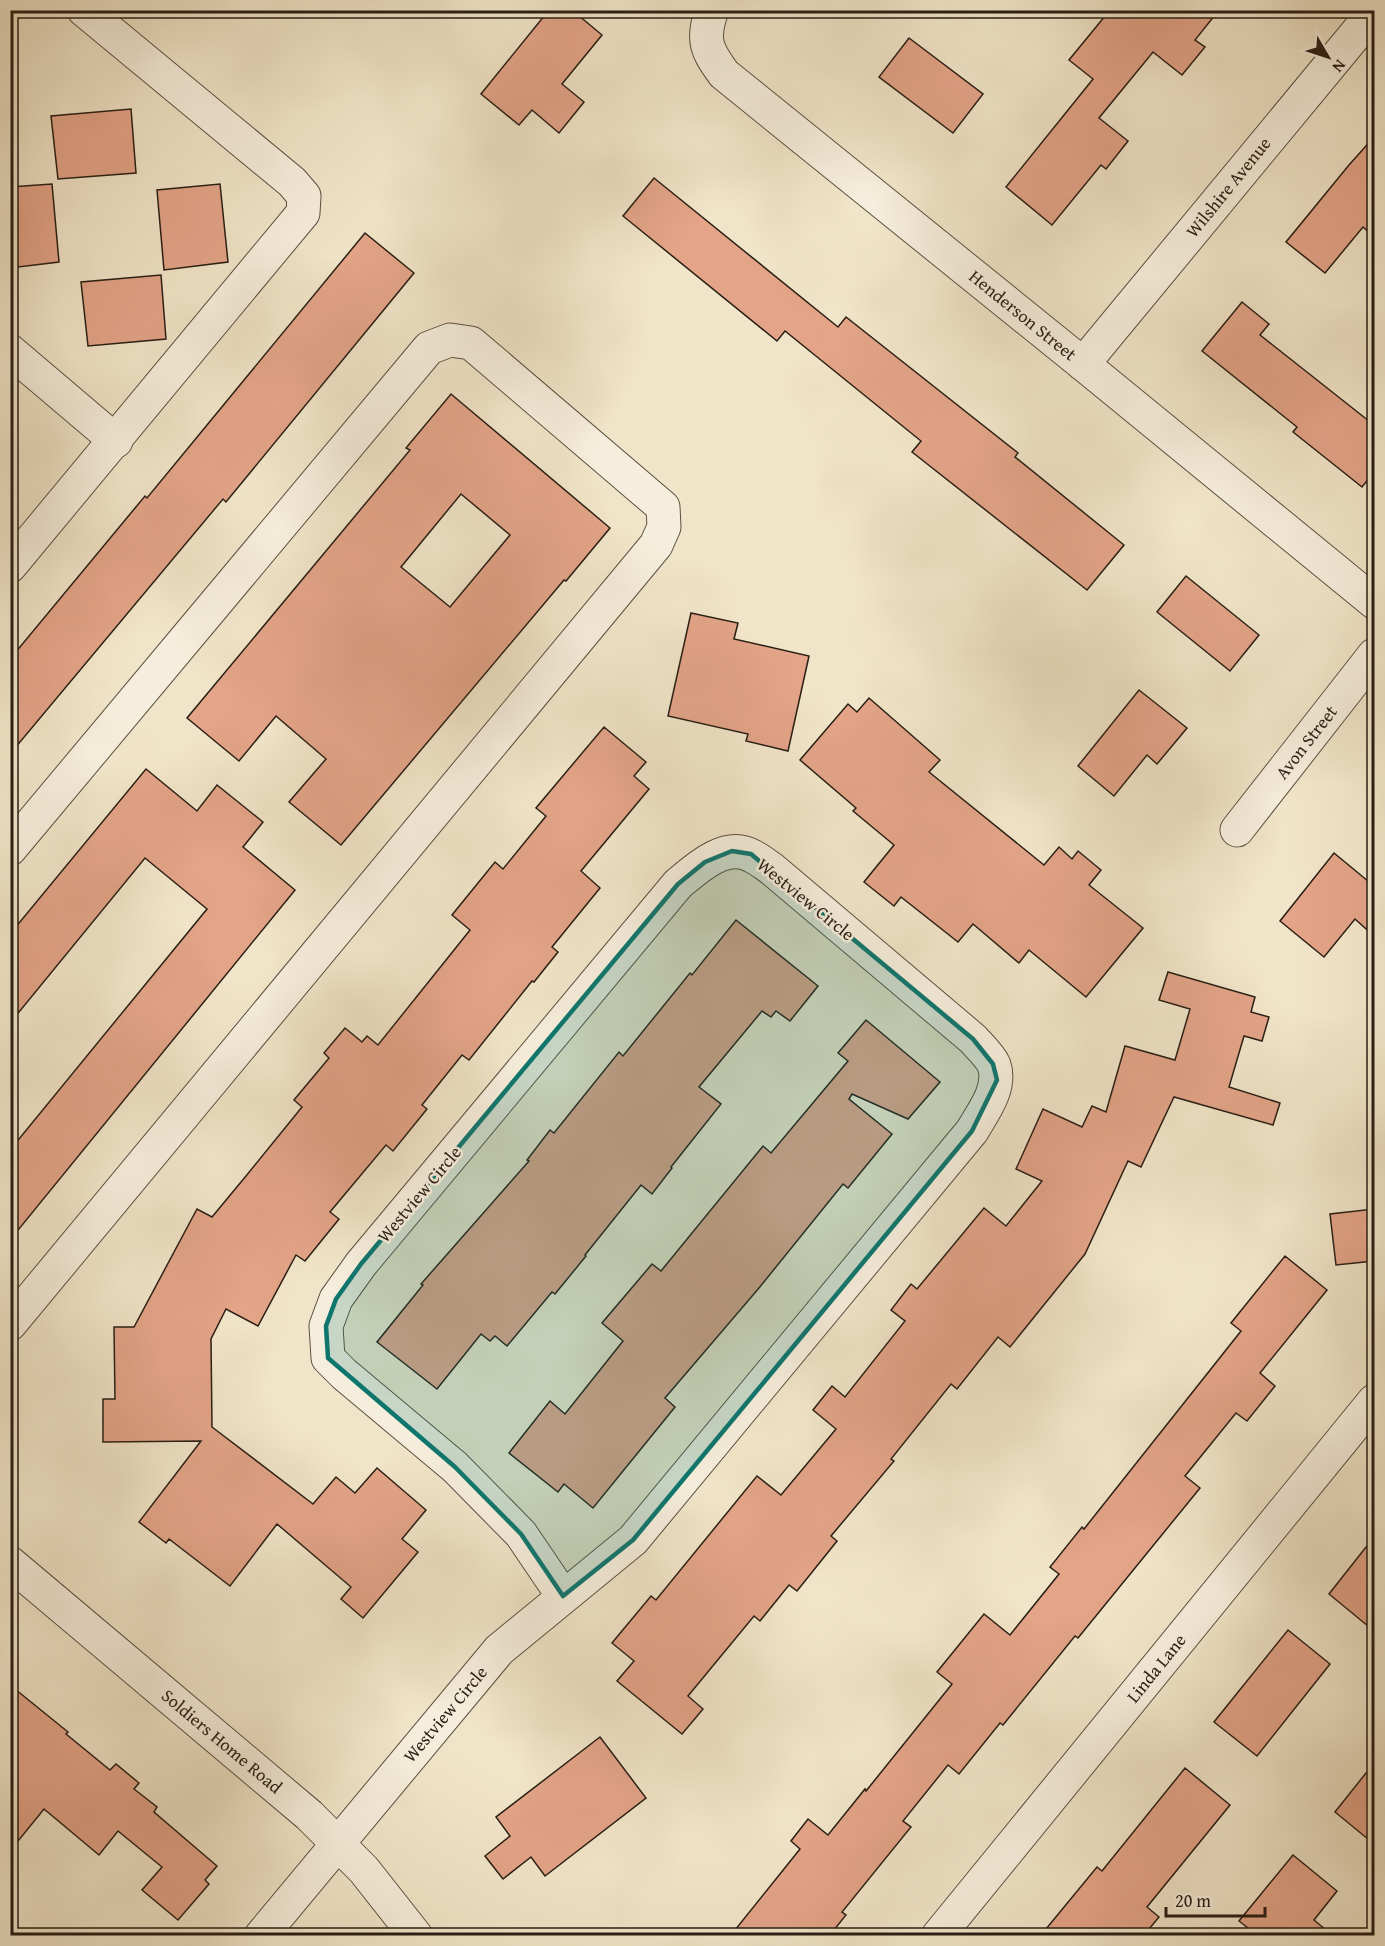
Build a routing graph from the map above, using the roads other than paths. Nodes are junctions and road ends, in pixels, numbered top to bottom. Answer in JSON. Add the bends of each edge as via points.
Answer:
{"nodes":[{"id":1,"x":84,"y":10,"type":"edge"},
{"id":2,"x":712,"y":10,"type":"edge"},
{"id":3,"x":1374,"y":12,"type":"edge"},
{"id":4,"x":10,"y":351,"type":"edge"},
{"id":5,"x":1083,"y":364,"type":"junction"},
{"id":6,"x":116,"y":441,"type":"junction"},
{"id":7,"x":10,"y":567,"type":"edge"},
{"id":8,"x":1374,"y":602,"type":"edge"},
{"id":9,"x":1374,"y":655,"type":"edge"},
{"id":10,"x":1237,"y":830,"type":"dead end"},
{"id":11,"x":10,"y":849,"type":"edge"},
{"id":12,"x":10,"y":1324,"type":"edge"},
{"id":13,"x":1374,"y":1401,"type":"edge"},
{"id":14,"x":10,"y":1563,"type":"edge"},
{"id":15,"x":563,"y":1596,"type":"junction"},
{"id":16,"x":338,"y":1842,"type":"junction"},
{"id":17,"x":261,"y":1935,"type":"edge"},
{"id":18,"x":417,"y":1935,"type":"edge"},
{"id":19,"x":938,"y":1935,"type":"edge"}],
"edges":[{"from":1,"to":6,"type":"street","via":[[304,196],[303,213]]},
{"from":2,"to":5,"type":"street","name":"Henderson Street","via":[[707,23],[708,52],[723,74]]},
{"from":3,"to":5,"type":"street","name":"Wilshire Avenue"},
{"from":4,"to":6,"type":"street"},
{"from":5,"to":8,"type":"street","name":"Henderson Street"},
{"from":6,"to":7,"type":"street"},
{"from":9,"to":10,"type":"street","name":"Avon Street"},
{"from":11,"to":12,"type":"street","via":[[429,348],[450,340],[471,343],[663,507],[664,527],[656,545]]},
{"from":13,"to":19,"type":"street","name":"Linda Lane"},
{"from":14,"to":16,"type":"street","name":"Soldiers Home Road"},
{"from":15,"to":15,"type":"street","name":"Westview Circle","via":[[633,1540],[972,1131],[997,1080],[993,1064],[973,1039],[751,854],[732,851],[705,862],[678,884],[361,1264],[336,1299],[326,1326],[328,1358],[455,1467],[521,1534]]},
{"from":15,"to":16,"type":"street","name":"Westview Circle","via":[[499,1650]]},
{"from":16,"to":17,"type":"street","name":"Westview Circle"},
{"from":16,"to":18,"type":"street","name":"Soldiers Home Road"}]}
